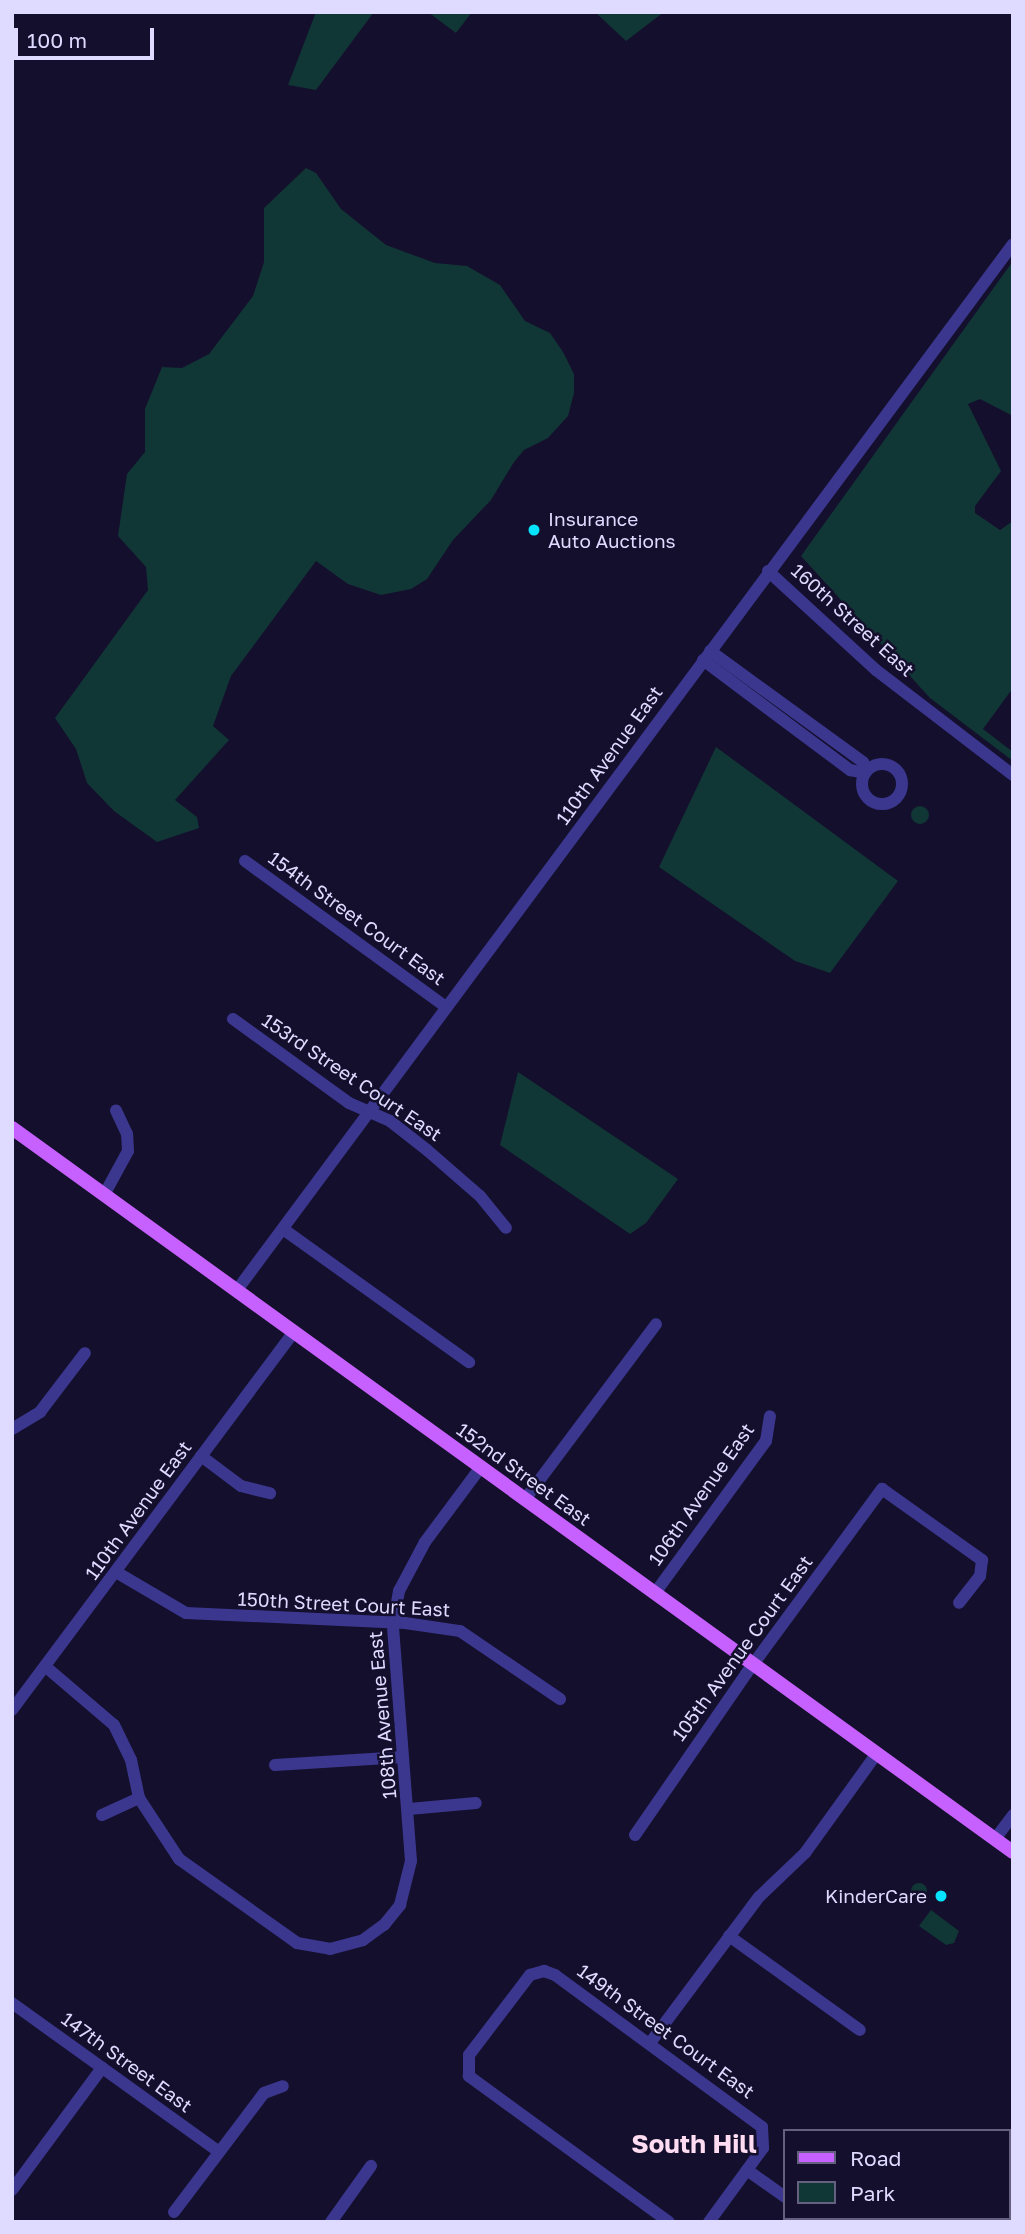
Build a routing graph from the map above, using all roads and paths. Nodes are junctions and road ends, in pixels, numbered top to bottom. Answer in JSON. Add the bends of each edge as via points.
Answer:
{"nodes":[{"id":1,"x":1013,"y":244,"type":"edge"},
{"id":2,"x":768,"y":571,"type":"junction"},
{"id":3,"x":706,"y":655,"type":"junction"},
{"id":4,"x":865,"y":773,"type":"dead end"},
{"id":5,"x":1013,"y":775,"type":"edge"},
{"id":6,"x":245,"y":861,"type":"dead end"},
{"id":7,"x":446,"y":1007,"type":"junction"},
{"id":8,"x":233,"y":1020,"type":"dead end"},
{"id":9,"x":116,"y":1110,"type":"dead end"},
{"id":10,"x":368,"y":1110,"type":"junction"},
{"id":11,"x":12,"y":1128,"type":"edge"},
{"id":12,"x":104,"y":1195,"type":"junction"},
{"id":13,"x":506,"y":1228,"type":"dead end"},
{"id":14,"x":283,"y":1229,"type":"junction"},
{"id":15,"x":237,"y":1290,"type":"junction"},
{"id":16,"x":656,"y":1324,"type":"dead end"},
{"id":17,"x":294,"y":1331,"type":"junction"},
{"id":18,"x":85,"y":1353,"type":"dead end"},
{"id":19,"x":469,"y":1362,"type":"dead end"},
{"id":20,"x":770,"y":1416,"type":"dead end"},
{"id":21,"x":12,"y":1429,"type":"edge"},
{"id":22,"x":201,"y":1456,"type":"junction"},
{"id":23,"x":481,"y":1467,"type":"junction"},
{"id":24,"x":270,"y":1493,"type":"dead end"},
{"id":25,"x":526,"y":1498,"type":"junction"},
{"id":26,"x":116,"y":1572,"type":"junction"},
{"id":27,"x":654,"y":1593,"type":"junction"},
{"id":28,"x":959,"y":1603,"type":"dead end"},
{"id":29,"x":393,"y":1625,"type":"junction"},
{"id":30,"x":753,"y":1663,"type":"junction"},
{"id":31,"x":46,"y":1667,"type":"junction"},
{"id":32,"x":560,"y":1699,"type":"dead end"},
{"id":33,"x":12,"y":1710,"type":"edge"},
{"id":34,"x":877,"y":1753,"type":"junction"},
{"id":35,"x":403,"y":1757,"type":"junction"},
{"id":36,"x":275,"y":1765,"type":"dead end"},
{"id":37,"x":139,"y":1798,"type":"junction"},
{"id":38,"x":476,"y":1803,"type":"dead end"},
{"id":39,"x":409,"y":1809,"type":"junction"},
{"id":40,"x":102,"y":1815,"type":"dead end"},
{"id":41,"x":1013,"y":1815,"type":"edge"},
{"id":42,"x":635,"y":1835,"type":"dead end"},
{"id":43,"x":995,"y":1839,"type":"junction"},
{"id":44,"x":1013,"y":1852,"type":"edge"},
{"id":45,"x":729,"y":1936,"type":"junction"},
{"id":46,"x":12,"y":2003,"type":"edge"},
{"id":47,"x":860,"y":2030,"type":"dead end"},
{"id":48,"x":650,"y":2043,"type":"junction"},
{"id":49,"x":102,"y":2068,"type":"junction"},
{"id":50,"x":283,"y":2086,"type":"dead end"},
{"id":51,"x":219,"y":2152,"type":"junction"},
{"id":52,"x":371,"y":2166,"type":"dead end"},
{"id":53,"x":747,"y":2169,"type":"junction"},
{"id":54,"x":12,"y":2190,"type":"edge"},
{"id":55,"x":783,"y":2196,"type":"edge"},
{"id":56,"x":174,"y":2212,"type":"dead end"},
{"id":57,"x":331,"y":2222,"type":"edge"},
{"id":58,"x":669,"y":2222,"type":"edge"},
{"id":59,"x":709,"y":2222,"type":"edge"}],
"edges":[{"from":1,"to":2,"type":"street","name":"110th Avenue East"},
{"from":2,"to":3,"type":"street","name":"110th Avenue East"},
{"from":2,"to":5,"type":"street","name":"160th Street East","via":[[876,670]]},
{"from":3,"to":4,"type":"street","via":[[850,770]]},
{"from":3,"to":7,"type":"street","name":"110th Avenue East"},
{"from":6,"to":7,"type":"street","name":"154th Street Court East"},
{"from":7,"to":10,"type":"street","name":"110th Avenue East"},
{"from":8,"to":10,"type":"street","name":"153rd Street Court East","via":[[349,1103]]},
{"from":9,"to":12,"type":"street","via":[[127,1134],[128,1151]]},
{"from":10,"to":13,"type":"street","name":"153rd Street Court East","via":[[390,1121],[457,1174]]},
{"from":10,"to":14,"type":"street","name":"110th Avenue East"},
{"from":11,"to":12,"type":"main road","name":"152nd Street East"},
{"from":12,"to":15,"type":"main road","name":"152nd Street East"},
{"from":14,"to":15,"type":"street","name":"110th Avenue East"},
{"from":14,"to":19,"type":"street"},
{"from":15,"to":17,"type":"main road","name":"152nd Street East"},
{"from":16,"to":25,"type":"street"},
{"from":17,"to":22,"type":"street","name":"110th Avenue East"},
{"from":17,"to":23,"type":"main road","name":"152nd Street East"},
{"from":18,"to":21,"type":"street","via":[[40,1412]]},
{"from":20,"to":27,"type":"street","name":"106th Avenue East","via":[[766,1441]]},
{"from":22,"to":24,"type":"street","via":[[241,1486]]},
{"from":22,"to":26,"type":"street","name":"110th Avenue East"},
{"from":23,"to":25,"type":"main road","name":"152nd Street East"},
{"from":23,"to":29,"type":"street","name":"108th Avenue East","via":[[408,1571]]},
{"from":25,"to":27,"type":"main road","name":"152nd Street East"},
{"from":26,"to":29,"type":"street","name":"150th Street Court East","via":[[186,1613]]},
{"from":26,"to":31,"type":"street","name":"110th Avenue East"},
{"from":27,"to":30,"type":"main road","name":"152nd Street East"},
{"from":28,"to":30,"type":"street","name":"105th Avenue Court East","via":[[980,1576],[982,1560],[885,1488]]},
{"from":29,"to":32,"type":"street","name":"150th Street Court East","via":[[460,1631]]},
{"from":29,"to":35,"type":"street","name":"108th Avenue East"},
{"from":30,"to":34,"type":"main road","name":"152nd Street East"},
{"from":30,"to":42,"type":"street","name":"105th Avenue Court East"},
{"from":31,"to":33,"type":"street","name":"110th Avenue East"},
{"from":31,"to":37,"type":"street","via":[[114,1725],[131,1760]]},
{"from":34,"to":43,"type":"main road","name":"152nd Street East"},
{"from":34,"to":45,"type":"street","via":[[805,1853],[759,1897]]},
{"from":35,"to":36,"type":"street"},
{"from":35,"to":39,"type":"street","name":"108th Avenue East"},
{"from":37,"to":39,"type":"street","name":"108th Avenue East","via":[[179,1859],[287,1939],[336,1948],[373,1933],[400,1905],[411,1861]]},
{"from":37,"to":40,"type":"street"},
{"from":38,"to":39,"type":"street"},
{"from":41,"to":43,"type":"street"},
{"from":43,"to":44,"type":"main road","name":"152nd Street East"},
{"from":45,"to":47,"type":"street"},
{"from":45,"to":48,"type":"street"},
{"from":46,"to":49,"type":"street","name":"147th Street East"},
{"from":48,"to":53,"type":"street","name":"149th Street Court East","via":[[756,2120],[764,2132],[763,2148]]},
{"from":48,"to":58,"type":"street","name":"149th Street Court East","via":[[555,1975],[539,1971],[516,1991],[469,2055],[466,2068],[472,2080]]},
{"from":49,"to":51,"type":"street","name":"147th Street East"},
{"from":49,"to":54,"type":"street"},
{"from":50,"to":51,"type":"street","via":[[264,2093]]},
{"from":51,"to":56,"type":"street"},
{"from":52,"to":57,"type":"street"},
{"from":53,"to":55,"type":"street"},
{"from":53,"to":59,"type":"street"}]}
